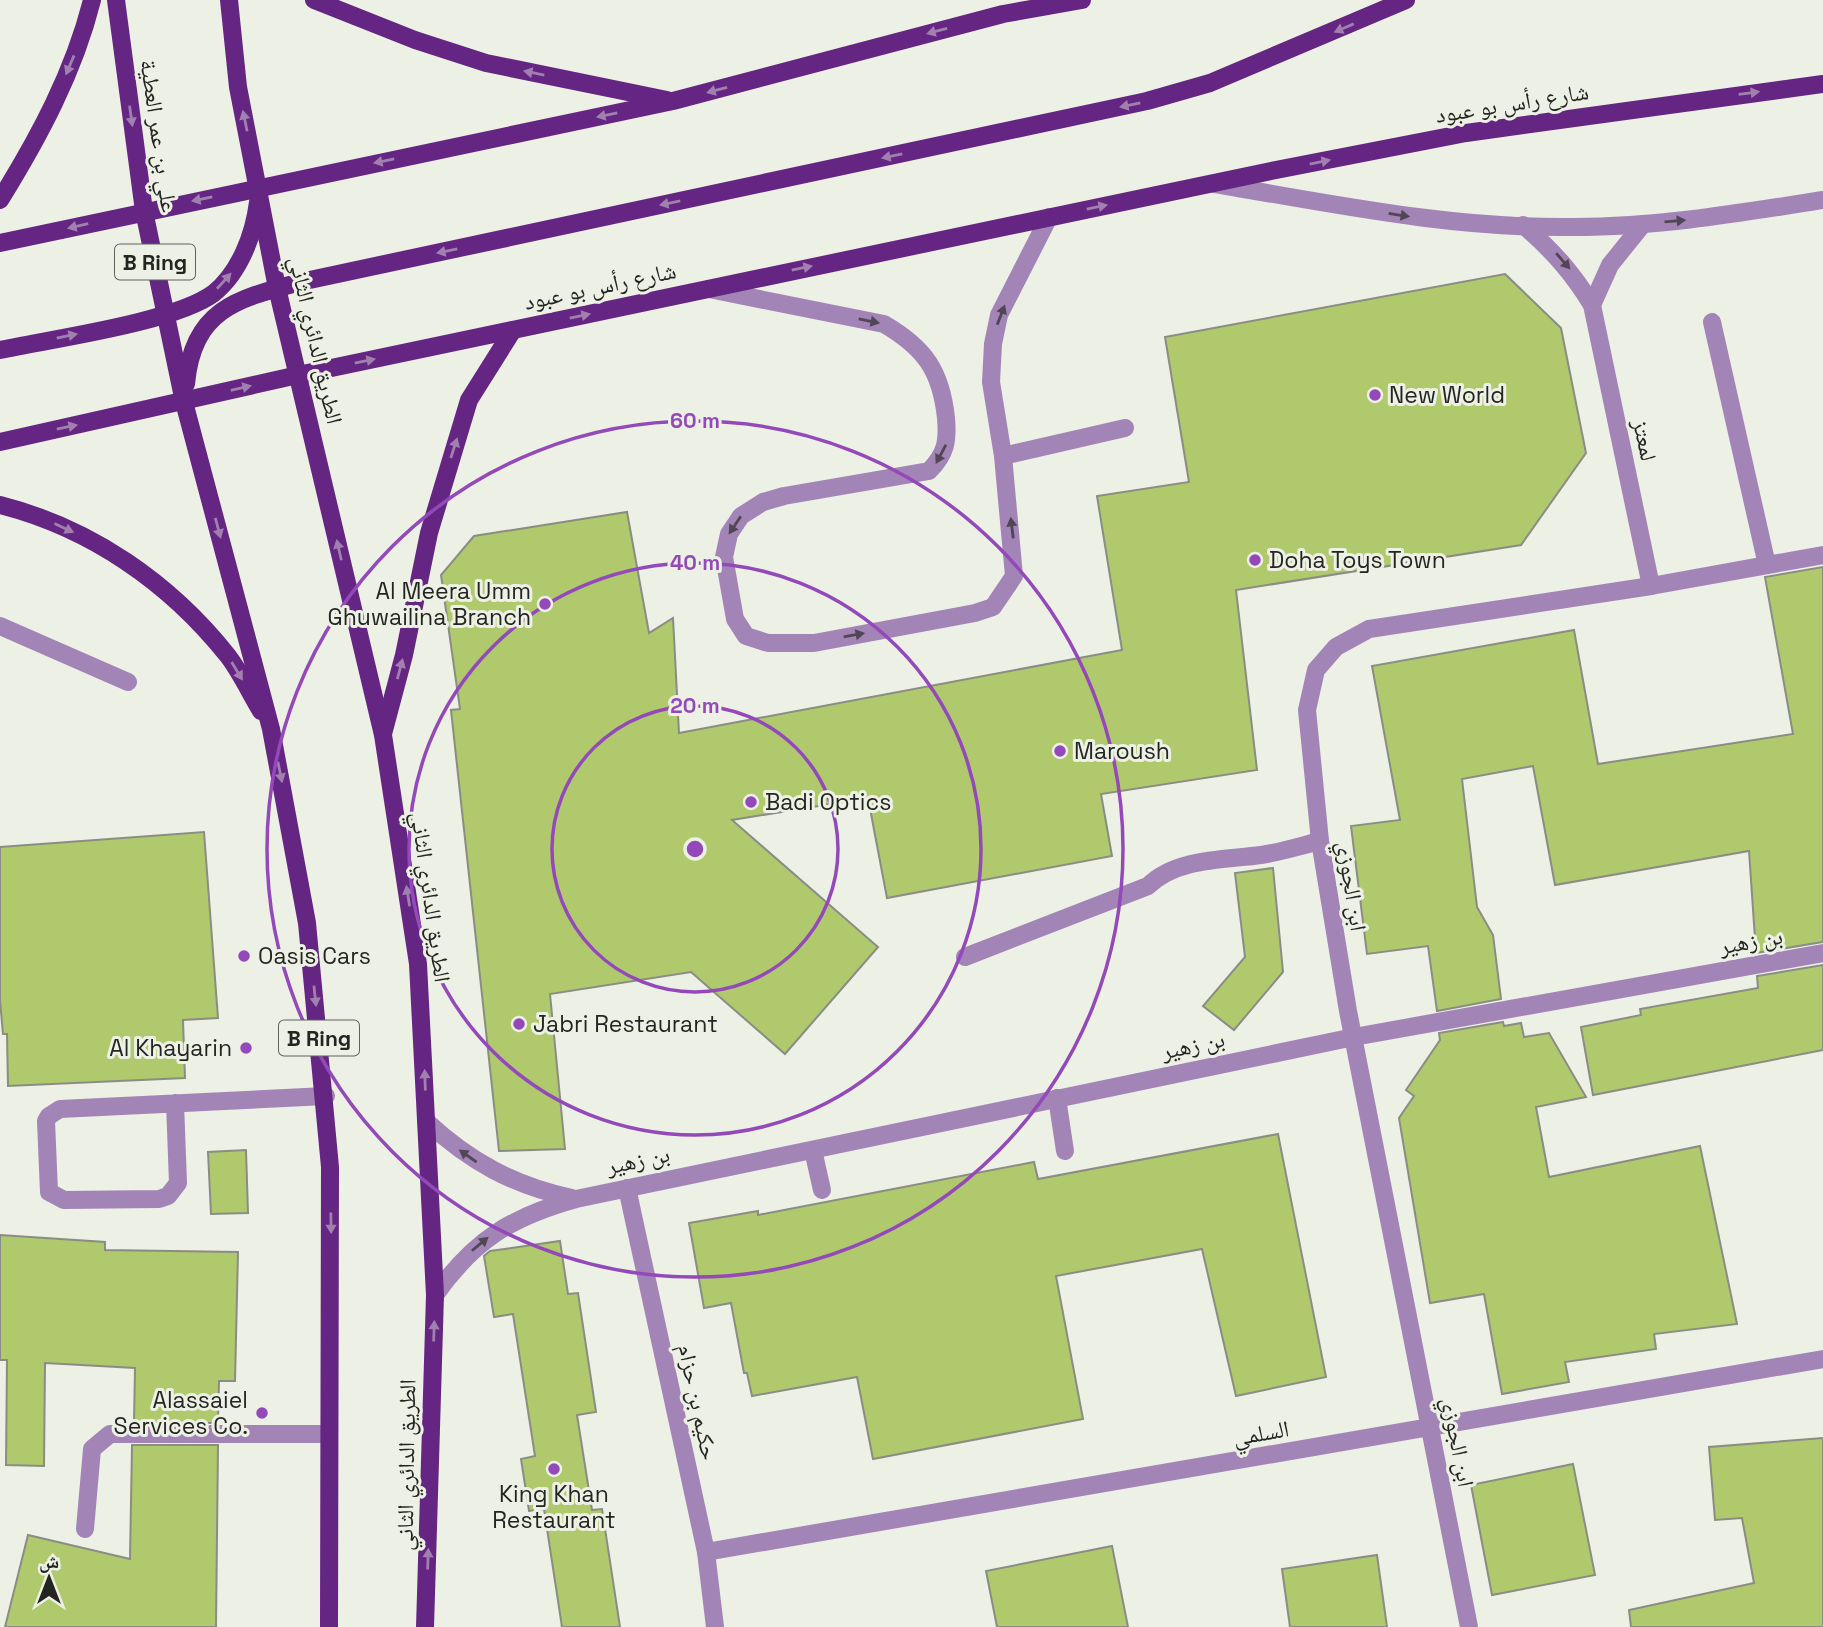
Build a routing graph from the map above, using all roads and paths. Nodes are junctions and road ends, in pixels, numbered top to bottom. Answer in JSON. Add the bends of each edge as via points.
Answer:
{"nodes":[{"id":1,"x":92,"y":0,"type":"edge"},
{"id":2,"x":116,"y":0,"type":"edge"},
{"id":3,"x":229,"y":0,"type":"edge"},
{"id":4,"x":314,"y":0,"type":"edge"},
{"id":5,"x":1082,"y":0,"type":"edge"},
{"id":6,"x":1406,"y":0,"type":"edge"},
{"id":7,"x":1006,"y":7,"type":"edge"},
{"id":8,"x":1823,"y":84,"type":"edge"},
{"id":9,"x":673,"y":101,"type":"junction"},
{"id":10,"x":1211,"y":183,"type":"junction"},
{"id":11,"x":259,"y":188,"type":"junction"},
{"id":12,"x":0,"y":200,"type":"edge"},
{"id":13,"x":1823,"y":200,"type":"edge"},
{"id":14,"x":144,"y":211,"type":"junction"},
{"id":15,"x":1049,"y":217,"type":"junction"},
{"id":16,"x":1643,"y":224,"type":"junction"},
{"id":17,"x":1523,"y":225,"type":"junction"},
{"id":18,"x":0,"y":243,"type":"edge"},
{"id":19,"x":277,"y":288,"type":"junction"},
{"id":20,"x":706,"y":288,"type":"junction"},
{"id":21,"x":1592,"y":305,"type":"junction"},
{"id":22,"x":166,"y":314,"type":"junction"},
{"id":23,"x":1712,"y":322,"type":"dead end"},
{"id":24,"x":513,"y":330,"type":"junction"},
{"id":25,"x":0,"y":350,"type":"edge"},
{"id":26,"x":298,"y":375,"type":"junction"},
{"id":27,"x":184,"y":401,"type":"junction"},
{"id":28,"x":1125,"y":428,"type":"dead end"},
{"id":29,"x":0,"y":442,"type":"edge"},
{"id":30,"x":1003,"y":456,"type":"junction"},
{"id":31,"x":0,"y":505,"type":"edge"},
{"id":32,"x":1823,"y":555,"type":"edge"},
{"id":33,"x":1767,"y":565,"type":"junction"},
{"id":34,"x":1651,"y":586,"type":"junction"},
{"id":35,"x":0,"y":626,"type":"edge"},
{"id":36,"x":128,"y":682,"type":"dead end"},
{"id":37,"x":271,"y":729,"type":"junction"},
{"id":38,"x":383,"y":735,"type":"junction"},
{"id":39,"x":1320,"y":841,"type":"junction"},
{"id":40,"x":1823,"y":953,"type":"edge"},
{"id":41,"x":965,"y":957,"type":"dead end"},
{"id":42,"x":1354,"y":1037,"type":"junction"},
{"id":43,"x":326,"y":1096,"type":"junction"},
{"id":44,"x":1057,"y":1098,"type":"junction"},
{"id":45,"x":175,"y":1103,"type":"junction"},
{"id":46,"x":426,"y":1121,"type":"junction"},
{"id":47,"x":813,"y":1150,"type":"junction"},
{"id":48,"x":1065,"y":1151,"type":"dead end"},
{"id":49,"x":627,"y":1188,"type":"junction"},
{"id":50,"x":822,"y":1190,"type":"dead end"},
{"id":51,"x":576,"y":1199,"type":"junction"},
{"id":52,"x":435,"y":1295,"type":"junction"},
{"id":53,"x":1823,"y":1359,"type":"edge"},
{"id":54,"x":1430,"y":1429,"type":"junction"},
{"id":55,"x":328,"y":1434,"type":"junction"},
{"id":56,"x":85,"y":1529,"type":"dead end"},
{"id":57,"x":706,"y":1552,"type":"junction"},
{"id":58,"x":329,"y":1627,"type":"edge"},
{"id":59,"x":425,"y":1627,"type":"edge"},
{"id":60,"x":715,"y":1627,"type":"edge"},
{"id":61,"x":1469,"y":1627,"type":"edge"}],
"edges":[{"from":1,"to":12,"type":"main road","one_way":true,"via":[[83,33],[38,137]]},
{"from":2,"to":14,"type":"main road","name":"علي بن عمر العطية","one_way":true},
{"from":11,"to":3,"type":"main road","one_way":true,"via":[[238,87]]},
{"from":9,"to":4,"type":"main road","one_way":true,"via":[[476,60]]},
{"from":5,"to":7,"type":"main road"},
{"from":6,"to":19,"type":"main road","one_way":true,"via":[[1210,83],[1147,101]]},
{"from":7,"to":9,"type":"main road","one_way":true},
{"from":10,"to":8,"type":"main road","name":"شارع رأس بو عبود","one_way":true,"via":[[1466,133]]},
{"from":9,"to":11,"type":"main road","one_way":true},
{"from":15,"to":10,"type":"main road","name":"شارع رأس بو عبود","one_way":true},
{"from":10,"to":17,"type":"street","name":"شارع رأس بو عبود","one_way":true,"via":[[1433,220]]},
{"from":11,"to":14,"type":"main road","one_way":true},
{"from":11,"to":19,"type":"main road","name":"الطريق الدائري الثاني"},
{"from":22,"to":11,"type":"main road","one_way":true,"via":[[214,292],[236,267],[254,220]]},
{"from":16,"to":13,"type":"street","name":"شارع رأس بو عبود","one_way":true},
{"from":14,"to":18,"type":"main road","one_way":true},
{"from":14,"to":22,"type":"main road","name":"علي بن عمر العطية","number":"B Ring"},
{"from":20,"to":15,"type":"main road","name":"شارع رأس بو عبود","one_way":true},
{"from":30,"to":15,"type":"street","one_way":true,"via":[[991,382],[993,344],[999,315]]},
{"from":16,"to":17,"type":"street","name":"شارع رأس بو عبود"},
{"from":16,"to":21,"type":"street","via":[[1610,265]]},
{"from":17,"to":21,"type":"street","name":"لمعتز","one_way":true,"via":[[1556,253]]},
{"from":19,"to":26,"type":"main road","name":"الطريق الدائري الثاني"},
{"from":19,"to":27,"type":"main road","via":[[234,302],[214,316],[191,354]]},
{"from":24,"to":20,"type":"main road","name":"شارع رأس بو عبود","one_way":true},
{"from":20,"to":30,"type":"street","one_way":true,"via":[[884,324],[907,337],[943,388],[948,439],[941,459],[929,471],[784,496],[762,502],[741,516],[729,534],[724,556],[734,619],[746,636],[768,643],[814,643],[993,607],[1014,576]]},
{"from":21,"to":34,"type":"street","name":"لمعتز"},
{"from":25,"to":22,"type":"main road","one_way":true},
{"from":22,"to":27,"type":"main road","name":"علي بن عمر العطية","number":"B Ring"},
{"from":23,"to":33,"type":"street"},
{"from":26,"to":24,"type":"main road","name":"شارع رأس بو عبود","one_way":true},
{"from":38,"to":24,"type":"main road","one_way":true,"via":[[429,533],[469,400]]},
{"from":27,"to":26,"type":"main road","name":"شارع رأس بو عبود","one_way":true},
{"from":38,"to":26,"type":"main road","name":"الطريق الدائري الثاني","one_way":true},
{"from":29,"to":27,"type":"main road","name":"شارع رأس بو عبود","one_way":true},
{"from":27,"to":37,"type":"main road","number":"B Ring","one_way":true},
{"from":28,"to":30,"type":"street"},
{"from":31,"to":37,"type":"main road","one_way":true,"via":[[31,513],[107,548],[174,597],[229,658]]},
{"from":32,"to":33,"type":"street","name":"ابن الجوزي"},
{"from":33,"to":34,"type":"street","name":"ابن الجوزي"},
{"from":34,"to":39,"type":"street","name":"ابن الجوزي","via":[[1369,629],[1336,647],[1316,670],[1307,710]]},
{"from":35,"to":36,"type":"street"},
{"from":37,"to":43,"type":"main road","number":"B Ring","one_way":true,"via":[[307,923]]},
{"from":46,"to":38,"type":"main road","name":"الطريق الدائري الثاني","one_way":true,"via":[[418,964]]},
{"from":39,"to":41,"type":"street","via":[[1176,868],[1159,874],[1148,886]]},
{"from":39,"to":42,"type":"street","name":"ابن الجوزي"},
{"from":40,"to":42,"type":"street","name":"بن زهير"},
{"from":42,"to":44,"type":"street","name":"بن زهير"},
{"from":42,"to":54,"type":"street","name":"ابن الجوزي"},
{"from":43,"to":45,"type":"street"},
{"from":43,"to":55,"type":"main road","number":"B Ring","one_way":true,"via":[[332,1287]]},
{"from":44,"to":47,"type":"street","name":"بن زهير"},
{"from":44,"to":48,"type":"street"},
{"from":45,"to":45,"type":"street","via":[[54,1112],[46,1128],[49,1192],[64,1200],[159,1199],[168,1195],[178,1183]]},
{"from":51,"to":46,"type":"street","name":"بن زهير","one_way":true,"via":[[542,1192],[479,1164]]},
{"from":46,"to":52,"type":"main road","name":"الطريق الدائري الثاني"},
{"from":47,"to":49,"type":"street","name":"بن زهير"},
{"from":47,"to":50,"type":"street"},
{"from":49,"to":51,"type":"street","name":"بن زهير"},
{"from":49,"to":57,"type":"street","name":"حكيم بن حزام"},
{"from":52,"to":51,"type":"street","name":"بن زهير","one_way":true,"via":[[481,1242],[530,1213]]},
{"from":59,"to":52,"type":"main road","name":"الطريق الدائري الثاني","one_way":true},
{"from":53,"to":54,"type":"street","name":"السلمي"},
{"from":54,"to":57,"type":"street","name":"السلمي"},
{"from":54,"to":61,"type":"street","name":"ابن الجوزي"},
{"from":55,"to":56,"type":"street","via":[[110,1434],[92,1449]]},
{"from":55,"to":58,"type":"main road","number":"B Ring"},
{"from":57,"to":60,"type":"street","name":"حكيم بن حزام"}]}
